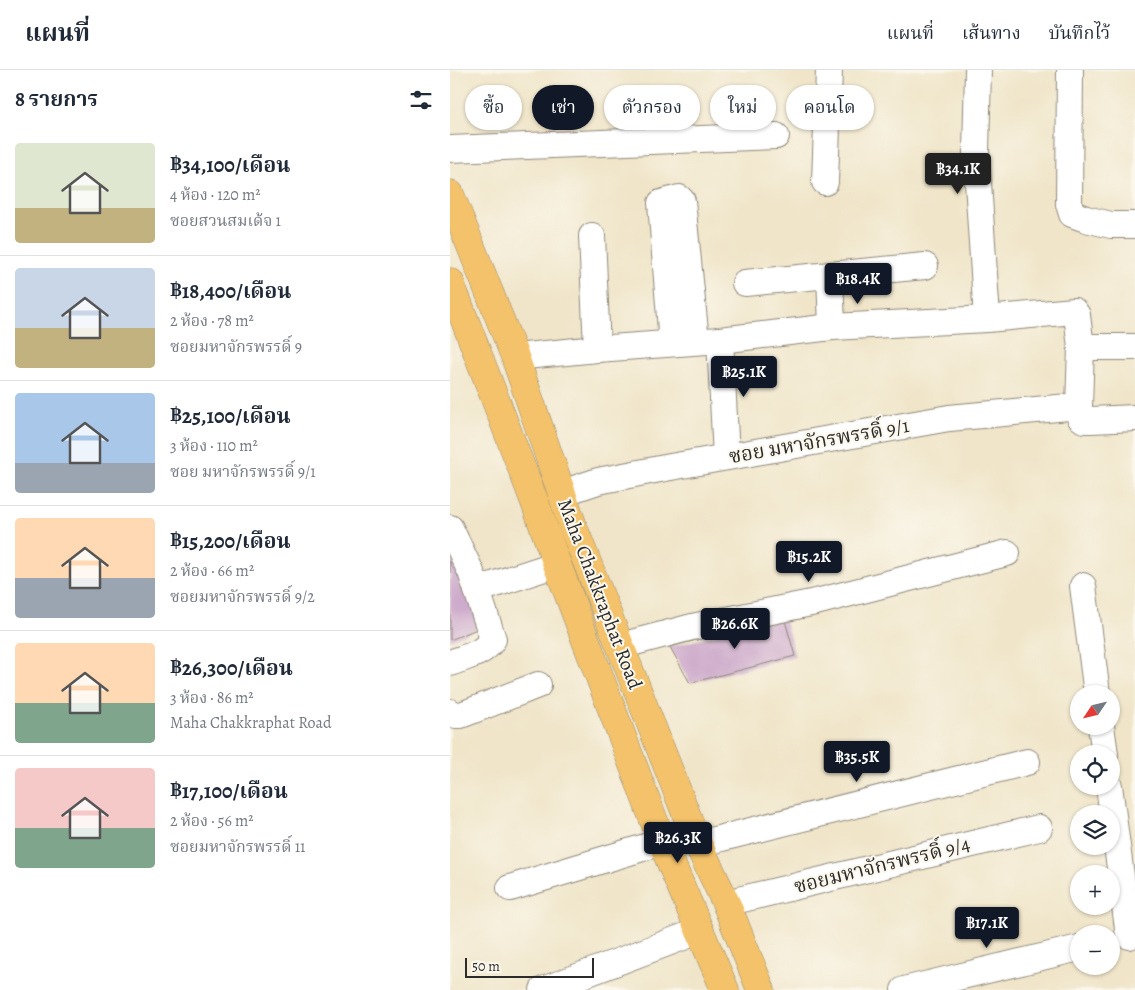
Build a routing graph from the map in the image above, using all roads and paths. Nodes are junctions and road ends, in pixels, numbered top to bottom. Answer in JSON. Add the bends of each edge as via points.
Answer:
{"nodes":[{"id":1,"x":829,"y":70,"type":"edge"},
{"id":2,"x":978,"y":70,"type":"edge"},
{"id":3,"x":1070,"y":70,"type":"edge"},
{"id":4,"x":776,"y":136,"type":"dead end"},
{"id":5,"x":450,"y":149,"type":"edge"},
{"id":6,"x":825,"y":182,"type":"dead end"},
{"id":7,"x":450,"y":194,"type":"edge"},
{"id":8,"x":1135,"y":224,"type":"edge"},
{"id":9,"x":592,"y":236,"type":"dead end"},
{"id":10,"x":926,"y":266,"type":"dead end"},
{"id":11,"x":830,"y":275,"type":"junction"},
{"id":12,"x":745,"y":283,"type":"dead end"},
{"id":13,"x":451,"y":290,"type":"edge"},
{"id":14,"x":987,"y":319,"type":"junction"},
{"id":15,"x":832,"y":327,"type":"junction"},
{"id":16,"x":696,"y":341,"type":"junction"},
{"id":17,"x":1081,"y":347,"type":"junction"},
{"id":18,"x":1135,"y":347,"type":"edge"},
{"id":19,"x":597,"y":349,"type":"junction"},
{"id":20,"x":515,"y":357,"type":"junction"},
{"id":21,"x":1079,"y":406,"type":"junction"},
{"id":22,"x":1135,"y":418,"type":"edge"},
{"id":23,"x":726,"y":457,"type":"junction"},
{"id":24,"x":562,"y":493,"type":"junction"},
{"id":25,"x":450,"y":528,"type":"edge"},
{"id":26,"x":1007,"y":553,"type":"dead end"},
{"id":27,"x":557,"y":564,"type":"junction"},
{"id":28,"x":1083,"y":586,"type":"dead end"},
{"id":29,"x":477,"y":590,"type":"junction"},
{"id":30,"x":620,"y":646,"type":"junction"},
{"id":31,"x":450,"y":663,"type":"edge"},
{"id":32,"x":538,"y":685,"type":"dead end"},
{"id":33,"x":1096,"y":685,"type":"edge"},
{"id":34,"x":450,"y":712,"type":"edge"},
{"id":35,"x":1027,"y":762,"type":"dead end"},
{"id":36,"x":1110,"y":795,"type":"edge"},
{"id":37,"x":1038,"y":828,"type":"dead end"},
{"id":38,"x":662,"y":842,"type":"junction"},
{"id":39,"x":698,"y":844,"type":"junction"},
{"id":40,"x":510,"y":888,"type":"dead end"},
{"id":41,"x":726,"y":903,"type":"junction"},
{"id":42,"x":699,"y":931,"type":"junction"},
{"id":43,"x":1125,"y":937,"type":"edge"},
{"id":44,"x":1070,"y":950,"type":"edge"},
{"id":45,"x":543,"y":990,"type":"edge"},
{"id":46,"x":725,"y":990,"type":"edge"},
{"id":47,"x":761,"y":990,"type":"edge"},
{"id":48,"x":904,"y":990,"type":"edge"}],
"edges":[{"from":1,"to":6,"type":"street"},
{"from":2,"to":14,"type":"street","via":[[976,152]]},
{"from":3,"to":8,"type":"street","via":[[1069,204],[1072,214],[1111,224]]},
{"from":4,"to":5,"type":"street"},
{"from":7,"to":20,"type":"main road","name":"Maha Chakkraphat Road"},
{"from":9,"to":19,"type":"street"},
{"from":10,"to":11,"type":"street"},
{"from":11,"to":12,"type":"street"},
{"from":11,"to":15,"type":"street"},
{"from":13,"to":27,"type":"main road","name":"Maha Chakkraphat Road"},
{"from":14,"to":15,"type":"street"},
{"from":14,"to":17,"type":"street","via":[[1074,310]]},
{"from":15,"to":16,"type":"street"},
{"from":16,"to":19,"type":"street"},
{"from":16,"to":23,"type":"street"},
{"from":17,"to":18,"type":"street"},
{"from":17,"to":21,"type":"street"},
{"from":19,"to":20,"type":"street"},
{"from":20,"to":24,"type":"main road","name":"Maha Chakkraphat Road"},
{"from":21,"to":22,"type":"street","via":[[1084,420]]},
{"from":21,"to":23,"type":"street","name":"ซอย มหาจักรพรรดิ์ 9/1","via":[[950,418]]},
{"from":23,"to":24,"type":"street","name":"ซอย มหาจักรพรรดิ์ 9/1","via":[[598,482]]},
{"from":24,"to":30,"type":"main road","name":"Maha Chakkraphat Road"},
{"from":25,"to":29,"type":"street"},
{"from":26,"to":30,"type":"street","via":[[816,602],[692,627]]},
{"from":27,"to":29,"type":"street"},
{"from":27,"to":38,"type":"main road","name":"Maha Chakkraphat Road"},
{"from":28,"to":33,"type":"street"},
{"from":29,"to":31,"type":"street","via":[[493,639],[482,651]]},
{"from":30,"to":39,"type":"main road","name":"Maha Chakkraphat Road"},
{"from":32,"to":34,"type":"street","via":[[461,714]]},
{"from":35,"to":39,"type":"street"},
{"from":36,"to":43,"type":"street"},
{"from":37,"to":41,"type":"street","name":"ซอยมหาจักรพรรดิ์ 9/4"},
{"from":38,"to":39,"type":"street"},
{"from":38,"to":40,"type":"street"},
{"from":38,"to":42,"type":"main road","name":"Maha Chakkraphat Road"},
{"from":39,"to":41,"type":"main road","name":"Maha Chakkraphat Road"},
{"from":41,"to":47,"type":"main road","name":"Maha Chakkraphat Road"},
{"from":42,"to":45,"type":"street"},
{"from":42,"to":46,"type":"main road","name":"Maha Chakkraphat Road"},
{"from":44,"to":48,"type":"street"}]}
